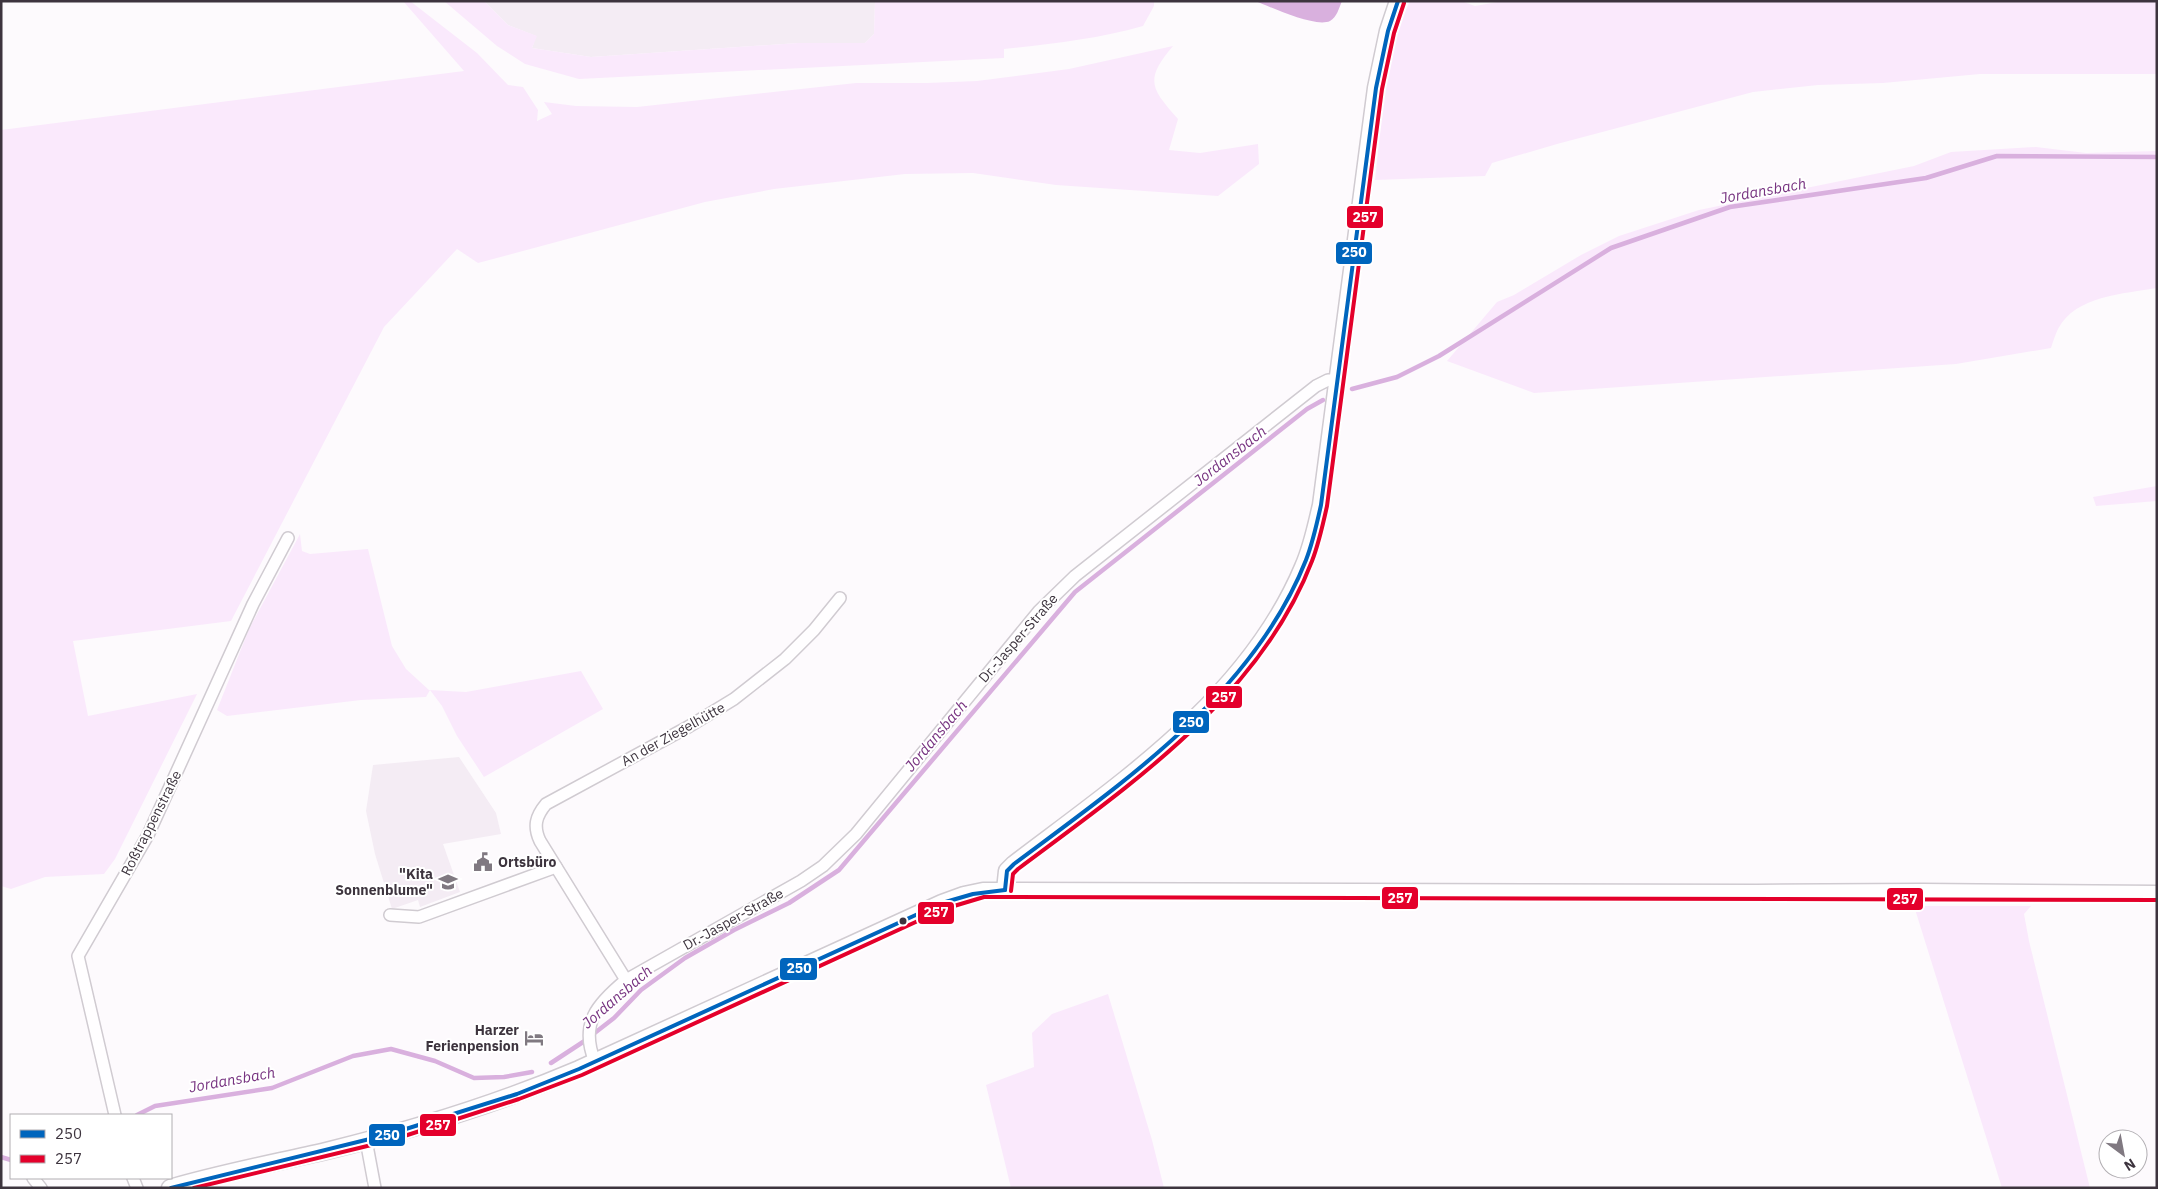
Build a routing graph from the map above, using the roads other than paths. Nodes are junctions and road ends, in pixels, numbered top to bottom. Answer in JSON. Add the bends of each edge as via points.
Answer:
{"nodes":[{"id":1,"x":1398,"y":1,"type":"edge"},
{"id":2,"x":1338,"y":380,"type":"junction"},
{"id":3,"x":288,"y":538,"type":"dead end"},
{"id":4,"x":840,"y":598,"type":"dead end"},
{"id":5,"x":556,"y":868,"type":"junction"},
{"id":6,"x":1004,"y":890,"type":"junction"},
{"id":7,"x":2157,"y":894,"type":"edge"},
{"id":8,"x":390,"y":915,"type":"dead end"},
{"id":9,"x":626,"y":980,"type":"junction"},
{"id":10,"x":592,"y":1056,"type":"junction"},
{"id":11,"x":115,"y":1114,"type":"edge"},
{"id":12,"x":366,"y":1140,"type":"junction"},
{"id":13,"x":170,"y":1188,"type":"edge"},
{"id":14,"x":375,"y":1188,"type":"edge"}],
"edges":[{"from":1,"to":2,"type":"main road","via":[[1376,88]]},
{"from":2,"to":6,"type":"main road","via":[[1313,541],[1296,584],[1274,621],[1233,677],[1178,734],[1014,864],[1007,871]]},
{"from":2,"to":9,"type":"street","name":"Dr.-Jasper-Straße","via":[[1328,380],[1316,386],[1057,593],[862,827],[823,866]]},
{"from":3,"to":11,"type":"street","name":"Roßtrappenstraße","via":[[253,604],[148,836],[78,956]]},
{"from":4,"to":5,"type":"street","name":"An der Ziegelhütte","via":[[785,659],[734,699],[546,804],[538,814],[536,831]]},
{"from":5,"to":8,"type":"street","via":[[419,917]]},
{"from":5,"to":9,"type":"street","name":"An der Ziegelhütte"},
{"from":6,"to":7,"type":"main road"},
{"from":6,"to":10,"type":"main road","via":[[983,891],[942,903]]},
{"from":9,"to":10,"type":"street","name":"Dr.-Jasper-Straße","via":[[597,1008],[590,1028]]},
{"from":10,"to":12,"type":"main road","via":[[551,1081],[492,1103]]},
{"from":12,"to":13,"type":"main road"},
{"from":12,"to":14,"type":"street"}]}
